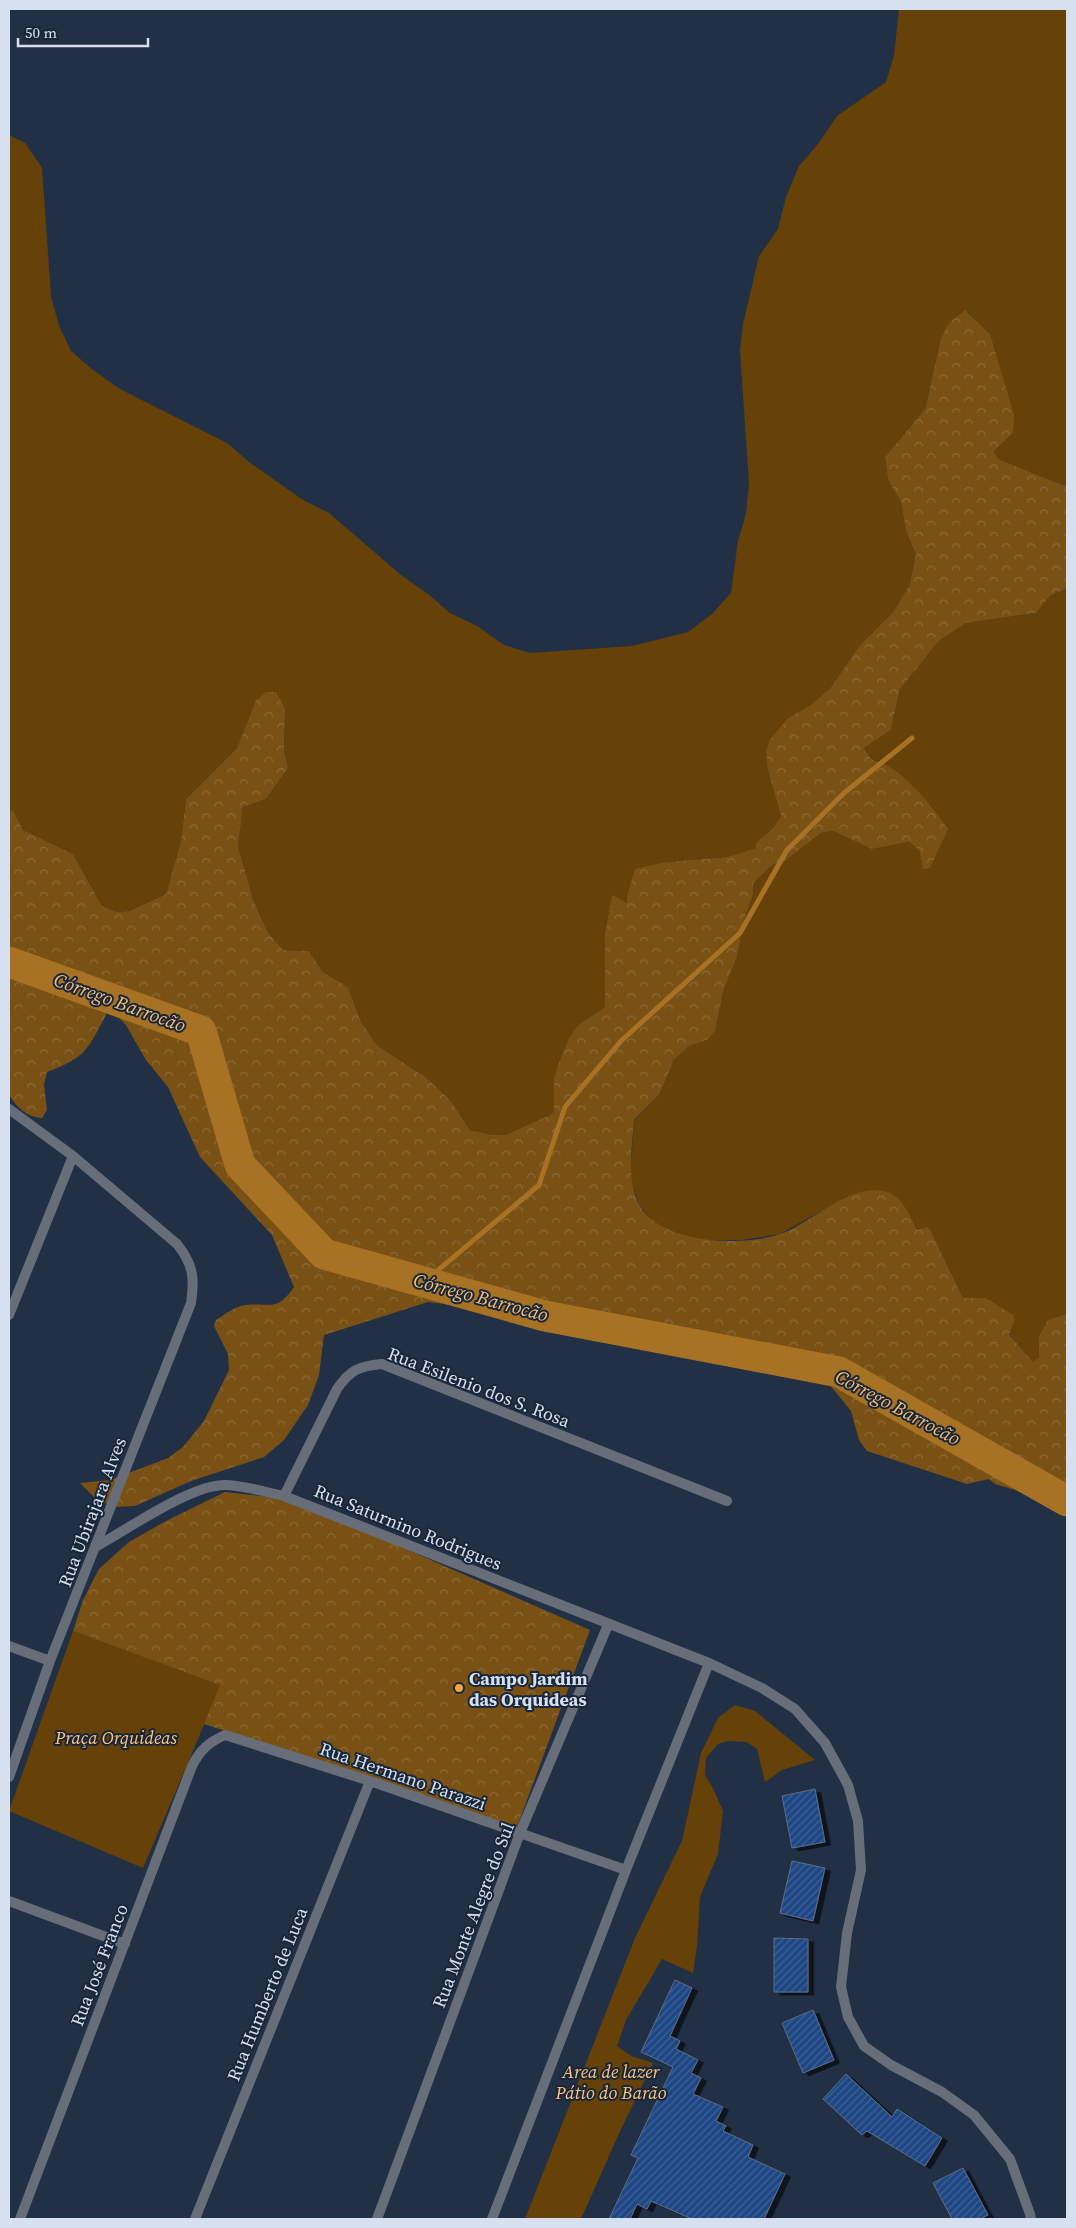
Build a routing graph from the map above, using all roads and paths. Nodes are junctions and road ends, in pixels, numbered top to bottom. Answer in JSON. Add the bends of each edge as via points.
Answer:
{"nodes":[{"id":1,"x":9,"y":1109,"type":"edge"},
{"id":2,"x":73,"y":1156,"type":"junction"},
{"id":3,"x":12,"y":1299,"type":"edge"},
{"id":4,"x":9,"y":1315,"type":"edge"},
{"id":5,"x":284,"y":1496,"type":"junction"},
{"id":6,"x":727,"y":1501,"type":"dead end"},
{"id":7,"x":97,"y":1546,"type":"junction"},
{"id":8,"x":608,"y":1625,"type":"junction"},
{"id":9,"x":9,"y":1646,"type":"edge"},
{"id":10,"x":50,"y":1661,"type":"junction"},
{"id":11,"x":709,"y":1663,"type":"junction"},
{"id":12,"x":225,"y":1735,"type":"joint"},
{"id":13,"x":9,"y":1777,"type":"edge"},
{"id":14,"x":370,"y":1781,"type":"junction"},
{"id":15,"x":520,"y":1833,"type":"junction"},
{"id":16,"x":626,"y":1870,"type":"junction"},
{"id":17,"x":9,"y":1901,"type":"edge"},
{"id":18,"x":125,"y":1944,"type":"junction"},
{"id":19,"x":20,"y":2219,"type":"edge"},
{"id":20,"x":195,"y":2219,"type":"edge"},
{"id":21,"x":377,"y":2219,"type":"edge"},
{"id":22,"x":492,"y":2219,"type":"edge"},
{"id":23,"x":1030,"y":2219,"type":"edge"}],
"edges":[{"from":1,"to":2,"type":"street"},
{"from":2,"to":3,"type":"street"},
{"from":2,"to":7,"type":"street","name":"Rua Ubirajara Alves","via":[[177,1244],[187,1257],[194,1287],[191,1303]]},
{"from":3,"to":4,"type":"street"},
{"from":5,"to":6,"type":"street","name":"Rua Esilenio dos S. Rosa","via":[[346,1376],[363,1366],[382,1364]]},
{"from":5,"to":7,"type":"street","name":"Rua Saturnino Rodrigues","via":[[226,1485],[206,1488]]},
{"from":5,"to":8,"type":"street","name":"Rua Saturnino Rodrigues"},
{"from":7,"to":10,"type":"street","name":"Rua Ubirajara Alves"},
{"from":8,"to":11,"type":"street","name":"Rua Saturnino Rodrigues"},
{"from":8,"to":15,"type":"street","name":"Rua Monte Alegre do Sul"},
{"from":9,"to":10,"type":"street"},
{"from":10,"to":13,"type":"street","name":"Rua Ubirajara Alves"},
{"from":11,"to":16,"type":"street"},
{"from":11,"to":23,"type":"street","name":"Rua Saturnino Rodrigues","via":[[762,1688],[795,1709],[825,1743],[848,1785],[858,1821],[861,1870],[847,1933],[841,1987],[848,2017],[864,2046],[974,2115],[1010,2159]]},
{"from":12,"to":14,"type":"street","name":"Rua Hermano Parazzi"},
{"from":12,"to":18,"type":"street","name":"Rua José Franco","via":[[200,1751],[192,1766]]},
{"from":14,"to":15,"type":"street","name":"Rua Hermano Parazzi"},
{"from":14,"to":20,"type":"street","name":"Rua Humberto de Luca"},
{"from":15,"to":16,"type":"street","name":"Rua Hermano Parazzi"},
{"from":15,"to":21,"type":"street","name":"Rua Monte Alegre do Sul"},
{"from":16,"to":22,"type":"street"},
{"from":17,"to":18,"type":"street"},
{"from":18,"to":19,"type":"street","name":"Rua José Franco"}]}
